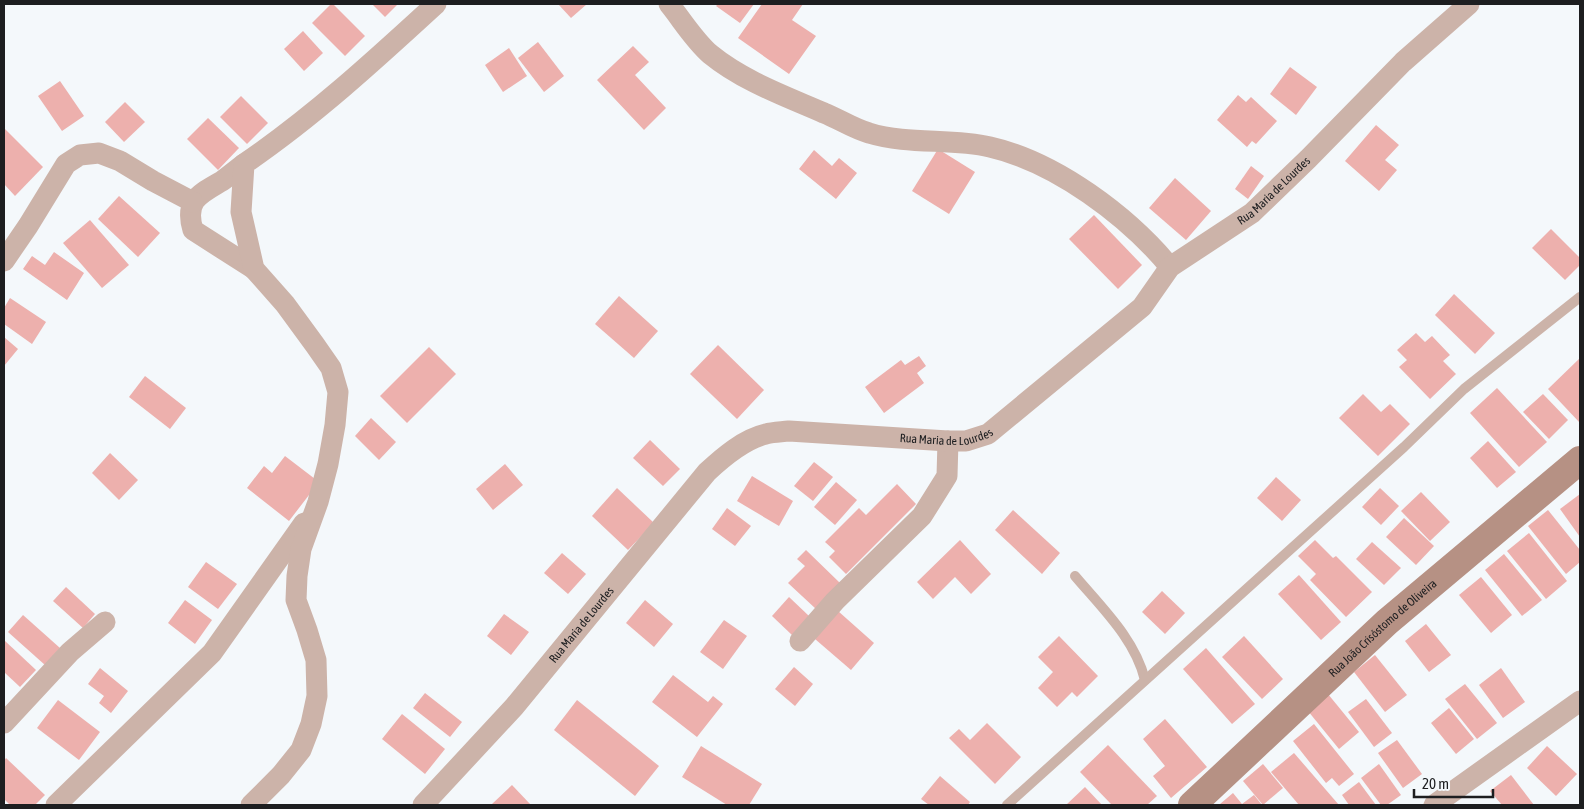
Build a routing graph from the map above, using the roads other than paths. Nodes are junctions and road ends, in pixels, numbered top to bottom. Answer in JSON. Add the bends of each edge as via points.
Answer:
{"nodes":[{"id":1,"x":436,"y":4,"type":"edge"},
{"id":2,"x":669,"y":4,"type":"edge"},
{"id":3,"x":1469,"y":4,"type":"edge"},
{"id":4,"x":244,"y":164,"type":"junction"},
{"id":5,"x":193,"y":202,"type":"junction"},
{"id":6,"x":4,"y":261,"type":"edge"},
{"id":7,"x":1170,"y":267,"type":"junction"},
{"id":8,"x":254,"y":269,"type":"junction"},
{"id":9,"x":1580,"y":297,"type":"edge"},
{"id":10,"x":948,"y":442,"type":"junction"},
{"id":11,"x":1580,"y":460,"type":"edge"},
{"id":12,"x":318,"y":502,"type":"junction"},
{"id":13,"x":1076,"y":576,"type":"dead end"},
{"id":14,"x":105,"y":622,"type":"dead end"},
{"id":15,"x":800,"y":641,"type":"dead end"},
{"id":16,"x":1146,"y":680,"type":"junction"},
{"id":17,"x":1580,"y":701,"type":"edge"},
{"id":18,"x":4,"y":723,"type":"edge"},
{"id":19,"x":56,"y":805,"type":"edge"},
{"id":20,"x":251,"y":805,"type":"edge"},
{"id":21,"x":423,"y":805,"type":"edge"},
{"id":22,"x":1007,"y":805,"type":"edge"},
{"id":23,"x":1192,"y":805,"type":"edge"},
{"id":24,"x":1434,"y":805,"type":"edge"}],
"edges":[{"from":1,"to":4,"type":"street","via":[[384,52]]},
{"from":2,"to":7,"type":"street","via":[[709,52],[734,72],[869,133],[990,147],[1025,158],[1072,182],[1115,213],[1152,245]]},
{"from":3,"to":7,"type":"street","name":"Rua Maria de Lourdes","via":[[1403,62],[1252,213]]},
{"from":4,"to":5,"type":"street","via":[[205,189]]},
{"from":4,"to":8,"type":"street","via":[[241,212]]},
{"from":5,"to":6,"type":"street","via":[[120,161],[99,153],[80,155],[66,164]]},
{"from":5,"to":8,"type":"street","via":[[190,218],[194,230]]},
{"from":7,"to":10,"type":"street","name":"Rua Maria de Lourdes","via":[[1142,307],[1011,416],[988,434],[966,441]]},
{"from":8,"to":12,"type":"street","via":[[316,345],[331,368],[336,384],[335,425]]},
{"from":9,"to":16,"type":"lane","via":[[1464,389]]},
{"from":10,"to":15,"type":"street","via":[[947,476],[922,516],[836,600]]},
{"from":10,"to":21,"type":"street","name":"Rua Maria de Lourdes","via":[[789,431],[765,434],[724,457],[706,472],[514,707]]},
{"from":11,"to":23,"type":"street","name":"Rua João Crisóstomo de Oliveira","via":[[1388,622]]},
{"from":12,"to":19,"type":"street","via":[[212,653]]},
{"from":12,"to":20,"type":"street","via":[[301,548],[296,600],[316,660],[317,696],[311,724],[301,750]]},
{"from":13,"to":16,"type":"lane","via":[[1122,632],[1142,665]]},
{"from":14,"to":18,"type":"street","via":[[70,652]]},
{"from":16,"to":22,"type":"lane"},
{"from":17,"to":24,"type":"street"}]}
